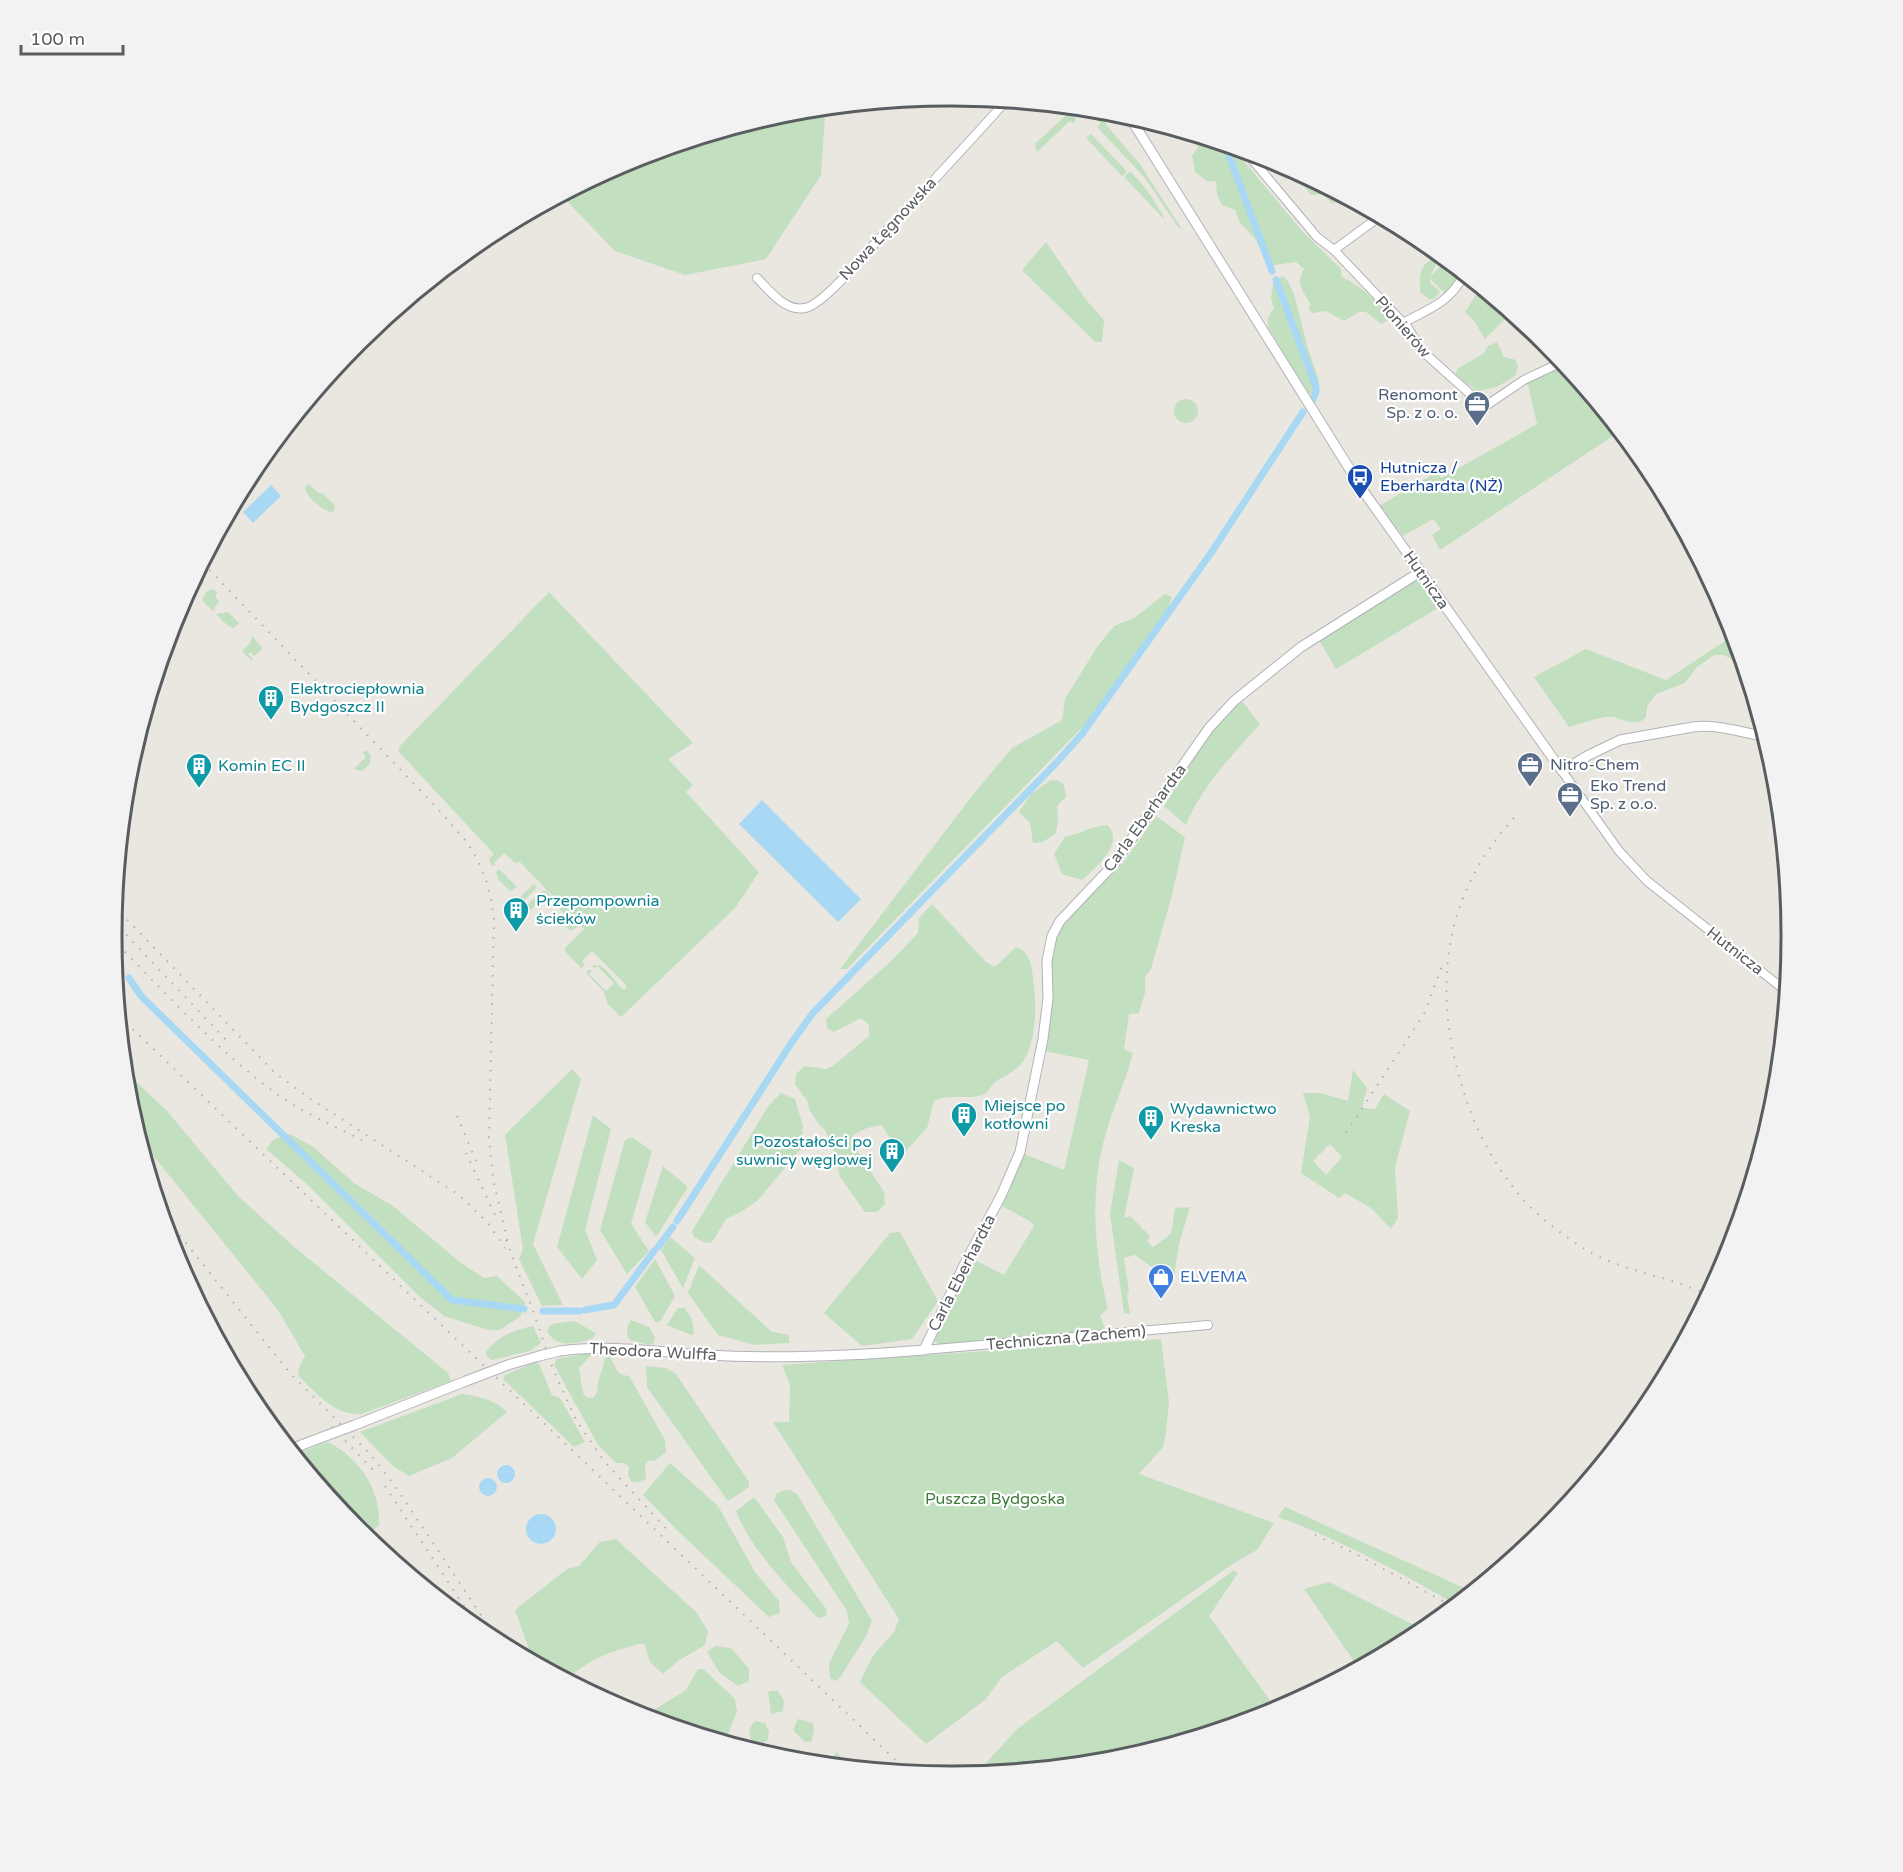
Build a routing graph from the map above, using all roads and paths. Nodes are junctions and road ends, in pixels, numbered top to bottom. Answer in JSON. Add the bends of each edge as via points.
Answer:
{"nodes":[{"id":1,"x":1000,"y":108,"type":"edge"},
{"id":2,"x":1136,"y":128,"type":"edge"},
{"id":3,"x":1257,"y":166,"type":"edge"},
{"id":4,"x":1372,"y":222,"type":"edge"},
{"id":5,"x":1334,"y":250,"type":"junction"},
{"id":6,"x":757,"y":278,"type":"dead end"},
{"id":7,"x":1460,"y":281,"type":"edge"},
{"id":8,"x":1403,"y":323,"type":"junction"},
{"id":9,"x":1554,"y":366,"type":"edge"},
{"id":10,"x":1420,"y":572,"type":"junction"},
{"id":11,"x":1756,"y":735,"type":"edge"},
{"id":12,"x":1562,"y":771,"type":"junction"},
{"id":13,"x":1779,"y":986,"type":"edge"},
{"id":14,"x":1208,"y":1325,"type":"dead end"},
{"id":15,"x":924,"y":1350,"type":"junction"},
{"id":16,"x":298,"y":1447,"type":"edge"}],
"edges":[{"from":1,"to":6,"type":"street","name":"Nowa Łęgnowska","via":[[812,306],[797,308],[784,304]]},
{"from":2,"to":10,"type":"street","name":"Hutnicza","via":[[1314,414]]},
{"from":3,"to":5,"type":"street","name":"Pionierów","via":[[1317,237]]},
{"from":4,"to":5,"type":"street"},
{"from":5,"to":8,"type":"street","name":"Pionierów"},
{"from":7,"to":8,"type":"street","via":[[1445,300]]},
{"from":8,"to":9,"type":"street","name":"Pionierów","via":[[1427,356],[1487,405]]},
{"from":10,"to":12,"type":"street","name":"Hutnicza"},
{"from":10,"to":15,"type":"street","name":"Carla Eberhardta","via":[[1301,647],[1234,700],[1209,728],[1114,864],[1060,921],[1047,961],[1043,1039],[1020,1152]]},
{"from":11,"to":12,"type":"street","via":[[1701,726],[1620,740]]},
{"from":12,"to":13,"type":"street","name":"Hutnicza","via":[[1619,851],[1647,881]]},
{"from":14,"to":15,"type":"street","name":"Techniczna (Zachem)"},
{"from":15,"to":16,"type":"street","name":"Theodora Wulffa","bridge":true,"via":[[800,1357],[598,1348],[560,1351],[508,1365]]}]}
